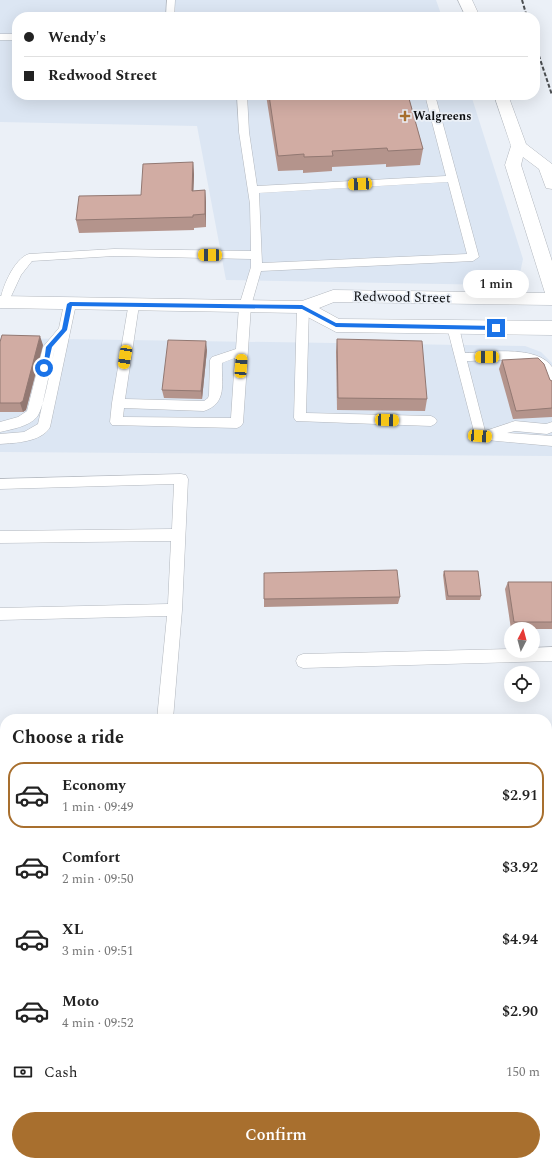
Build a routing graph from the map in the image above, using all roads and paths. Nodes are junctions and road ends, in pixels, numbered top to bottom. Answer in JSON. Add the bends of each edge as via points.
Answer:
{"nodes":[{"id":1,"x":171,"y":0,"type":"edge"},
{"id":2,"x":465,"y":0,"type":"edge"},
{"id":3,"x":170,"y":12,"type":"edge"},
{"id":4,"x":471,"y":12,"type":"edge"},
{"id":5,"x":0,"y":37,"type":"edge"},
{"id":6,"x":12,"y":37,"type":"edge"},
{"id":7,"x":242,"y":100,"type":"edge"},
{"id":8,"x":431,"y":100,"type":"edge"},
{"id":9,"x":503,"y":100,"type":"edge"},
{"id":10,"x":519,"y":146,"type":"junction"},
{"id":11,"x":452,"y":179,"type":"junction"},
{"id":12,"x":552,"y":184,"type":"edge"},
{"id":13,"x":252,"y":190,"type":"junction"},
{"id":14,"x":257,"y":261,"type":"junction"},
{"id":15,"x":552,"y":289,"type":"edge"},
{"id":16,"x":552,"y":299,"type":"edge"},
{"id":17,"x":2,"y":302,"type":"edge"},
{"id":18,"x":70,"y":304,"type":"junction"},
{"id":19,"x":133,"y":305,"type":"junction"},
{"id":20,"x":245,"y":306,"type":"junction"},
{"id":21,"x":302,"y":307,"type":"junction"},
{"id":22,"x":453,"y":327,"type":"junction"},
{"id":23,"x":552,"y":328,"type":"edge"},
{"id":24,"x":64,"y":330,"type":"junction"},
{"id":25,"x":242,"y":352,"type":"junction"},
{"id":26,"x":461,"y":357,"type":"junction"},
{"id":27,"x":552,"y":385,"type":"edge"},
{"id":28,"x":118,"y":403,"type":"junction"},
{"id":29,"x":431,"y":422,"type":"dead end"},
{"id":30,"x":0,"y":427,"type":"edge"},
{"id":31,"x":552,"y":427,"type":"edge"},
{"id":32,"x":480,"y":436,"type":"junction"},
{"id":33,"x":0,"y":439,"type":"edge"},
{"id":34,"x":552,"y":441,"type":"edge"},
{"id":35,"x":0,"y":484,"type":"edge"},
{"id":36,"x":178,"y":535,"type":"junction"},
{"id":37,"x":0,"y":538,"type":"edge"},
{"id":38,"x":175,"y":610,"type":"junction"},
{"id":39,"x":0,"y":614,"type":"edge"},
{"id":40,"x":552,"y":654,"type":"edge"},
{"id":41,"x":303,"y":661,"type":"dead end"},
{"id":42,"x":165,"y":714,"type":"edge"}],
"edges":[{"from":1,"to":3,"type":"lane"},
{"from":2,"to":4,"type":"main road"},
{"from":5,"to":6,"type":"lane"},
{"from":7,"to":13,"type":"lane"},
{"from":8,"to":11,"type":"lane"},
{"from":9,"to":10,"type":"main road"},
{"from":10,"to":12,"type":"main road","via":[[546,167]]},
{"from":10,"to":15,"type":"main road","via":[[513,166]]},
{"from":11,"to":13,"type":"lane"},
{"from":11,"to":14,"type":"lane","via":[[473,257]]},
{"from":13,"to":14,"type":"lane"},
{"from":14,"to":17,"type":"lane","via":[[116,254],[29,258],[16,273]]},
{"from":14,"to":20,"type":"lane"},
{"from":16,"to":21,"type":"main road","name":"Redwood Street","via":[[333,296]]},
{"from":17,"to":18,"type":"main road","name":"Redwood Street"},
{"from":18,"to":19,"type":"main road","name":"Redwood Street"},
{"from":18,"to":24,"type":"lane"},
{"from":19,"to":20,"type":"main road","name":"Redwood Street"},
{"from":19,"to":28,"type":"lane"},
{"from":20,"to":21,"type":"main road","name":"Redwood Street"},
{"from":20,"to":25,"type":"lane"},
{"from":21,"to":22,"type":"main road","name":"Redwood Street","via":[[336,325]]},
{"from":21,"to":29,"type":"lane","via":[[300,418]]},
{"from":22,"to":23,"type":"main road","name":"Redwood Street"},
{"from":22,"to":26,"type":"lane"},
{"from":24,"to":30,"type":"lane","via":[[49,347],[32,414],[22,421]]},
{"from":24,"to":33,"type":"lane","via":[[44,427],[26,437]]},
{"from":25,"to":28,"type":"lane","via":[[216,360],[215,395],[210,404]]},
{"from":25,"to":28,"type":"lane","via":[[237,423],[116,422]]},
{"from":26,"to":27,"type":"lane","via":[[526,357],[542,363],[548,369]]},
{"from":26,"to":32,"type":"lane"},
{"from":31,"to":32,"type":"lane","via":[[547,429],[515,426]]},
{"from":32,"to":34,"type":"lane"},
{"from":35,"to":36,"type":"lane","via":[[181,479]]},
{"from":36,"to":37,"type":"lane"},
{"from":36,"to":38,"type":"lane"},
{"from":38,"to":39,"type":"lane"},
{"from":38,"to":42,"type":"lane"},
{"from":40,"to":41,"type":"lane"}]}
